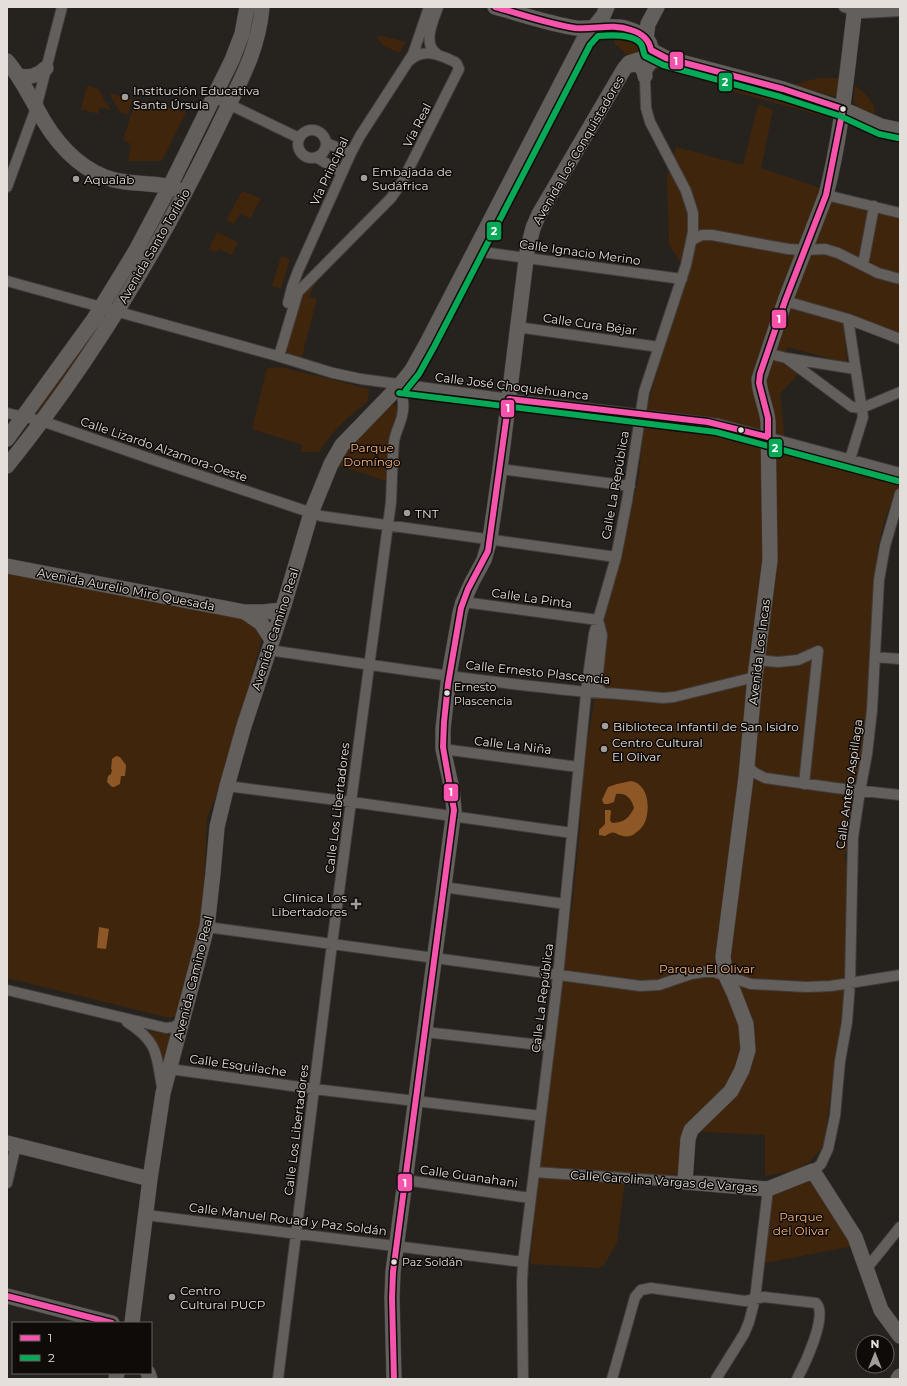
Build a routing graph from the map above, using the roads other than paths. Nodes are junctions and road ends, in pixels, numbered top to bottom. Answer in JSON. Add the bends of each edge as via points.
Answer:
{"nodes":[{"id":1,"x":62,"y":7,"type":"edge"},
{"id":2,"x":247,"y":7,"type":"edge"},
{"id":3,"x":262,"y":7,"type":"edge"},
{"id":4,"x":429,"y":7,"type":"edge"},
{"id":5,"x":438,"y":7,"type":"edge"},
{"id":6,"x":495,"y":7,"type":"edge"},
{"id":7,"x":607,"y":7,"type":"edge"},
{"id":8,"x":657,"y":7,"type":"edge"},
{"id":9,"x":851,"y":8,"type":"edge"},
{"id":10,"x":900,"y":11,"type":"edge"},
{"id":11,"x":594,"y":28,"type":"junction"},
{"id":12,"x":649,"y":44,"type":"junction"},
{"id":13,"x":437,"y":54,"type":"junction"},
{"id":14,"x":666,"y":58,"type":"junction"},
{"id":15,"x":7,"y":61,"type":"edge"},
{"id":16,"x":409,"y":61,"type":"junction"},
{"id":17,"x":627,"y":66,"type":"junction"},
{"id":18,"x":46,"y":68,"type":"junction"},
{"id":19,"x":19,"y":76,"type":"junction"},
{"id":20,"x":645,"y":76,"type":"junction"},
{"id":21,"x":214,"y":97,"type":"junction"},
{"id":22,"x":229,"y":104,"type":"junction"},
{"id":23,"x":36,"y":108,"type":"junction"},
{"id":24,"x":843,"y":109,"type":"junction"},
{"id":25,"x":900,"y":130,"type":"edge"},
{"id":26,"x":300,"y":138,"type":"junction"},
{"id":27,"x":326,"y":143,"type":"junction"},
{"id":28,"x":351,"y":152,"type":"junction"},
{"id":29,"x":316,"y":157,"type":"junction"},
{"id":30,"x":342,"y":173,"type":"junction"},
{"id":31,"x":170,"y":186,"type":"junction"},
{"id":32,"x":7,"y":187,"type":"edge"},
{"id":33,"x":185,"y":193,"type":"junction"},
{"id":34,"x":826,"y":194,"type":"junction"},
{"id":35,"x":874,"y":206,"type":"junction"},
{"id":36,"x":900,"y":212,"type":"edge"},
{"id":37,"x":692,"y":240,"type":"junction"},
{"id":38,"x":805,"y":250,"type":"junction"},
{"id":39,"x":475,"y":251,"type":"junction"},
{"id":40,"x":526,"y":257,"type":"junction"},
{"id":41,"x":863,"y":265,"type":"junction"},
{"id":42,"x":298,"y":271,"type":"junction"},
{"id":43,"x":682,"y":278,"type":"junction"},
{"id":44,"x":900,"y":279,"type":"edge"},
{"id":45,"x":309,"y":280,"type":"junction"},
{"id":46,"x":7,"y":281,"type":"edge"},
{"id":47,"x":785,"y":301,"type":"junction"},
{"id":48,"x":102,"y":307,"type":"junction"},
{"id":49,"x":117,"y":312,"type":"junction"},
{"id":50,"x":848,"y":319,"type":"junction"},
{"id":51,"x":517,"y":327,"type":"junction"},
{"id":52,"x":900,"y":339,"type":"edge"},
{"id":53,"x":659,"y":347,"type":"junction"},
{"id":54,"x":767,"y":353,"type":"junction"},
{"id":55,"x":277,"y":356,"type":"junction"},
{"id":56,"x":786,"y":358,"type":"junction"},
{"id":57,"x":856,"y":369,"type":"junction"},
{"id":58,"x":400,"y":385,"type":"junction"},
{"id":59,"x":900,"y":392,"type":"edge"},
{"id":60,"x":508,"y":399,"type":"junction"},
{"id":61,"x":862,"y":408,"type":"junction"},
{"id":62,"x":7,"y":413,"type":"edge"},
{"id":63,"x":640,"y":416,"type":"junction"},
{"id":64,"x":24,"y":417,"type":"junction"},
{"id":65,"x":42,"y":421,"type":"junction"},
{"id":66,"x":768,"y":437,"type":"junction"},
{"id":67,"x":7,"y":438,"type":"edge"},
{"id":68,"x":850,"y":459,"type":"junction"},
{"id":69,"x":7,"y":466,"type":"edge"},
{"id":70,"x":500,"y":469,"type":"junction"},
{"id":71,"x":900,"y":473,"type":"edge"},
{"id":72,"x":630,"y":486,"type":"junction"},
{"id":73,"x":900,"y":494,"type":"edge"},
{"id":74,"x":311,"y":513,"type":"junction"},
{"id":75,"x":388,"y":526,"type":"junction"},
{"id":76,"x":490,"y":539,"type":"junction"},
{"id":77,"x":616,"y":557,"type":"junction"},
{"id":78,"x":7,"y":566,"type":"edge"},
{"id":79,"x":463,"y":602,"type":"junction"},
{"id":80,"x":282,"y":610,"type":"junction"},
{"id":81,"x":245,"y":612,"type":"junction"},
{"id":82,"x":598,"y":620,"type":"junction"},
{"id":83,"x":270,"y":645,"type":"junction"},
{"id":84,"x":875,"y":657,"type":"junction"},
{"id":85,"x":900,"y":659,"type":"edge"},
{"id":86,"x":758,"y":660,"type":"junction"},
{"id":87,"x":369,"y":665,"type":"junction"},
{"id":88,"x":449,"y":675,"type":"junction"},
{"id":89,"x":755,"y":678,"type":"junction"},
{"id":90,"x":587,"y":691,"type":"junction"},
{"id":91,"x":602,"y":692,"type":"junction"},
{"id":92,"x":443,"y":749,"type":"junction"},
{"id":93,"x":747,"y":766,"type":"junction"},
{"id":94,"x":578,"y":767,"type":"junction"},
{"id":95,"x":804,"y":784,"type":"junction"},
{"id":96,"x":227,"y":786,"type":"junction"},
{"id":97,"x":860,"y":791,"type":"junction"},
{"id":98,"x":900,"y":795,"type":"edge"},
{"id":99,"x":352,"y":802,"type":"junction"},
{"id":100,"x":453,"y":817,"type":"junction"},
{"id":101,"x":572,"y":833,"type":"junction"},
{"id":102,"x":443,"y":887,"type":"junction"},
{"id":103,"x":565,"y":904,"type":"junction"},
{"id":104,"x":207,"y":927,"type":"junction"},
{"id":105,"x":332,"y":944,"type":"junction"},
{"id":106,"x":434,"y":958,"type":"junction"},
{"id":107,"x":900,"y":975,"type":"edge"},
{"id":108,"x":558,"y":976,"type":"junction"},
{"id":109,"x":726,"y":976,"type":"junction"},
{"id":110,"x":850,"y":983,"type":"junction"},
{"id":111,"x":7,"y":990,"type":"edge"},
{"id":112,"x":122,"y":1019,"type":"junction"},
{"id":113,"x":181,"y":1022,"type":"junction"},
{"id":114,"x":425,"y":1032,"type":"junction"},
{"id":115,"x":549,"y":1046,"type":"junction"},
{"id":116,"x":170,"y":1069,"type":"junction"},
{"id":117,"x":314,"y":1089,"type":"junction"},
{"id":118,"x":163,"y":1093,"type":"junction"},
{"id":119,"x":416,"y":1102,"type":"junction"},
{"id":120,"x":541,"y":1116,"type":"junction"},
{"id":121,"x":12,"y":1144,"type":"edge"},
{"id":122,"x":814,"y":1171,"type":"junction"},
{"id":123,"x":534,"y":1172,"type":"junction"},
{"id":124,"x":150,"y":1179,"type":"junction"},
{"id":125,"x":404,"y":1180,"type":"junction"},
{"id":126,"x":685,"y":1182,"type":"junction"},
{"id":127,"x":7,"y":1183,"type":"edge"},
{"id":128,"x":768,"y":1189,"type":"junction"},
{"id":129,"x":530,"y":1198,"type":"junction"},
{"id":130,"x":146,"y":1215,"type":"junction"},
{"id":131,"x":900,"y":1227,"type":"edge"},
{"id":132,"x":296,"y":1233,"type":"junction"},
{"id":133,"x":396,"y":1246,"type":"junction"},
{"id":134,"x":523,"y":1262,"type":"junction"},
{"id":135,"x":867,"y":1268,"type":"junction"},
{"id":136,"x":7,"y":1296,"type":"edge"},
{"id":137,"x":755,"y":1299,"type":"junction"},
{"id":138,"x":108,"y":1322,"type":"edge"},
{"id":139,"x":132,"y":1322,"type":"edge"},
{"id":140,"x":900,"y":1336,"type":"edge"},
{"id":141,"x":900,"y":1376,"type":"edge"},
{"id":142,"x":278,"y":1379,"type":"edge"},
{"id":143,"x":394,"y":1379,"type":"edge"},
{"id":144,"x":522,"y":1379,"type":"edge"},
{"id":145,"x":612,"y":1379,"type":"edge"},
{"id":146,"x":716,"y":1379,"type":"edge"},
{"id":147,"x":798,"y":1379,"type":"edge"},
{"id":148,"x":898,"y":1379,"type":"edge"}],
"edges":[{"from":1,"to":18,"type":"street"},
{"from":2,"to":21,"type":"street","name":"Avenida Santo Toribio","via":[[242,34]]},
{"from":3,"to":22,"type":"street","name":"Avenida Santo Toribio","via":[[253,52]]},
{"from":4,"to":16,"type":"street","name":"Vía Principal"},
{"from":5,"to":13,"type":"street","via":[[430,39],[431,48]]},
{"from":6,"to":11,"type":"street","via":[[577,28]]},
{"from":7,"to":11,"type":"street","name":"Avenida Camino Real","via":[[604,16]]},
{"from":8,"to":12,"type":"street","via":[[649,21]]},
{"from":9,"to":10,"type":"street","via":[[872,13]]},
{"from":9,"to":24,"type":"street","name":"Avenida Los Incas"},
{"from":11,"to":12,"type":"street","via":[[621,27],[635,31]]},
{"from":11,"to":39,"type":"street","name":"Avenida Camino Real","via":[[583,41]]},
{"from":12,"to":14,"type":"street"},
{"from":12,"to":17,"type":"street","name":"Avenida Los Conquistadores","via":[[648,57],[630,62]]},
{"from":13,"to":16,"type":"street","via":[[421,54]]},
{"from":13,"to":45,"type":"street","name":"Vía Real","via":[[455,62],[459,71],[402,182],[386,204]]},
{"from":14,"to":20,"type":"street","via":[[652,64]]},
{"from":14,"to":24,"type":"street","via":[[783,89]]},
{"from":15,"to":19,"type":"street"},
{"from":16,"to":28,"type":"street","name":"Vía Principal"},
{"from":17,"to":20,"type":"street","via":[[639,65],[643,68]]},
{"from":17,"to":40,"type":"street","name":"Avenida Los Conquistadores","via":[[540,214],[529,241]]},
{"from":18,"to":19,"type":"street","via":[[34,76]]},
{"from":18,"to":23,"type":"street"},
{"from":19,"to":23,"type":"street"},
{"from":20,"to":37,"type":"street","name":"Calle La República","via":[[646,108],[650,122],[688,197],[693,218]]},
{"from":21,"to":22,"type":"street"},
{"from":21,"to":31,"type":"street","name":"Avenida Santo Toribio"},
{"from":22,"to":26,"type":"street"},
{"from":22,"to":33,"type":"street","name":"Avenida Santo Toribio"},
{"from":23,"to":31,"type":"street","via":[[60,143],[74,158],[95,173],[120,182]]},
{"from":23,"to":32,"type":"street"},
{"from":24,"to":25,"type":"street","via":[[881,126]]},
{"from":24,"to":34,"type":"street","name":"Avenida Los Incas"},
{"from":26,"to":27,"type":"street","via":[[306,132],[314,130],[322,135]]},
{"from":26,"to":29,"type":"street","via":[[298,147],[303,155]]},
{"from":27,"to":28,"type":"street"},
{"from":27,"to":29,"type":"street","via":[[324,151]]},
{"from":28,"to":30,"type":"street","name":"Vía Principal"},
{"from":29,"to":30,"type":"street"},
{"from":30,"to":42,"type":"street","name":"Vía Principal"},
{"from":31,"to":33,"type":"street"},
{"from":31,"to":48,"type":"street","name":"Avenida Santo Toribio"},
{"from":33,"to":49,"type":"street","name":"Avenida Santo Toribio"},
{"from":34,"to":35,"type":"street"},
{"from":34,"to":38,"type":"street","name":"Avenida Los Incas"},
{"from":35,"to":36,"type":"street"},
{"from":35,"to":41,"type":"street"},
{"from":37,"to":38,"type":"street","via":[[702,235],[712,235]]},
{"from":37,"to":43,"type":"street","name":"Calle La República"},
{"from":38,"to":41,"type":"street","via":[[830,250]]},
{"from":38,"to":47,"type":"street","name":"Avenida Los Incas"},
{"from":39,"to":40,"type":"street","name":"Calle Ignacio Merino"},
{"from":39,"to":58,"type":"street","name":"Avenida Camino Real","via":[[428,343]]},
{"from":40,"to":43,"type":"street","name":"Calle Ignacio Merino"},
{"from":40,"to":51,"type":"street","name":"Avenida Los Conquistadores"},
{"from":41,"to":44,"type":"street","via":[[878,273]]},
{"from":42,"to":45,"type":"street","via":[[301,280]]},
{"from":42,"to":55,"type":"street","name":"Vía Principal"},
{"from":43,"to":53,"type":"street","name":"Calle La República"},
{"from":45,"to":55,"type":"street","name":"Vía Real","via":[[298,292]]},
{"from":46,"to":48,"type":"street","name":"Calle José Choquehuanca"},
{"from":47,"to":50,"type":"street"},
{"from":47,"to":54,"type":"street","name":"Avenida Los Incas"},
{"from":48,"to":49,"type":"street","name":"Calle José Choquehuanca"},
{"from":48,"to":64,"type":"street","name":"Avenida Santo Toribio"},
{"from":49,"to":55,"type":"street","name":"Calle José Choquehuanca"},
{"from":49,"to":65,"type":"street","name":"Avenida Santo Toribio"},
{"from":50,"to":52,"type":"street"},
{"from":50,"to":57,"type":"street"},
{"from":51,"to":53,"type":"street","name":"Calle Cura Béjar"},
{"from":51,"to":60,"type":"street","name":"Avenida Los Conquistadores"},
{"from":53,"to":63,"type":"street","name":"Calle La República","via":[[644,392]]},
{"from":54,"to":56,"type":"street"},
{"from":54,"to":66,"type":"street","name":"Avenida Los Incas","via":[[759,383],[768,418]]},
{"from":55,"to":58,"type":"street","name":"Calle José Choquehuanca","via":[[333,373]]},
{"from":56,"to":57,"type":"street"},
{"from":56,"to":61,"type":"street","via":[[852,408]]},
{"from":57,"to":61,"type":"street"},
{"from":58,"to":60,"type":"street","name":"Calle José Choquehuanca"},
{"from":58,"to":74,"type":"street","name":"Avenida Camino Real","via":[[342,445],[331,464]]},
{"from":58,"to":75,"type":"street","name":"Calle Los Libertadores","via":[[404,409],[394,442]]},
{"from":59,"to":61,"type":"street"},
{"from":60,"to":63,"type":"street","name":"Calle José Choquehuanca"},
{"from":60,"to":70,"type":"street","name":"Avenida Los Conquistadores"},
{"from":61,"to":68,"type":"street","via":[[862,424]]},
{"from":62,"to":64,"type":"street","name":"Calle Lizardo Alzamora-Oeste"},
{"from":63,"to":66,"type":"street","name":"Calle José Choquehuanca","via":[[718,424]]},
{"from":63,"to":72,"type":"street","name":"Calle La República"},
{"from":64,"to":65,"type":"street","name":"Calle Lizardo Alzamora-Oeste"},
{"from":64,"to":67,"type":"street","name":"Avenida Santo Toribio"},
{"from":65,"to":69,"type":"street","name":"Avenida Santo Toribio"},
{"from":65,"to":74,"type":"street","name":"Calle Lizardo Alzamora-Oeste"},
{"from":66,"to":68,"type":"street","name":"Calle José Choquehuanca"},
{"from":66,"to":86,"type":"street","name":"Avenida Los Incas","via":[[771,552]]},
{"from":68,"to":71,"type":"street","name":"Calle José Choquehuanca"},
{"from":70,"to":72,"type":"street"},
{"from":70,"to":76,"type":"street","name":"Avenida Los Conquistadores"},
{"from":72,"to":77,"type":"street","name":"Calle La República"},
{"from":73,"to":84,"type":"street","name":"Calle Antero Aspillaga","via":[[881,563]]},
{"from":74,"to":75,"type":"street","name":"Calle Lizardo Alzamora-Oeste"},
{"from":74,"to":80,"type":"street","name":"Avenida Camino Real"},
{"from":75,"to":76,"type":"street","name":"Calle Lizardo Alzamora-Oeste"},
{"from":75,"to":87,"type":"street","name":"Calle Los Libertadores"},
{"from":76,"to":77,"type":"street","name":"Calle Lizardo Alzamora-Oeste"},
{"from":76,"to":79,"type":"street","name":"Avenida Los Conquistadores","via":[[484,560]]},
{"from":77,"to":82,"type":"street","name":"Calle La República"},
{"from":78,"to":81,"type":"street","name":"Avenida Aurelio Miró Quesada"},
{"from":79,"to":82,"type":"street","name":"Calle La Pinta"},
{"from":79,"to":88,"type":"street","name":"Avenida Los Conquistadores"},
{"from":80,"to":81,"type":"street","name":"Avenida Aurelio Miró Quesada"},
{"from":80,"to":83,"type":"street","name":"Avenida Camino Real"},
{"from":81,"to":83,"type":"street","name":"Avenida Aurelio Miró Quesada","via":[[261,623]]},
{"from":82,"to":90,"type":"street","name":"Calle La República"},
{"from":82,"to":91,"type":"street","name":"Calle La República","via":[[602,635],[597,687]]},
{"from":83,"to":87,"type":"street","name":"Calle Ernesto Plascencia"},
{"from":83,"to":96,"type":"street","name":"Avenida Camino Real"},
{"from":84,"to":85,"type":"street"},
{"from":84,"to":97,"type":"street","name":"Calle Antero Aspillaga","via":[[867,754]]},
{"from":86,"to":89,"type":"street","name":"Avenida Los Incas"},
{"from":86,"to":95,"type":"street","via":[[794,661],[818,651]]},
{"from":87,"to":88,"type":"street","name":"Calle Ernesto Plascencia"},
{"from":87,"to":99,"type":"street","name":"Calle Los Libertadores"},
{"from":88,"to":90,"type":"street","name":"Calle Ernesto Plascencia"},
{"from":88,"to":92,"type":"street","name":"Avenida Los Conquistadores"},
{"from":89,"to":91,"type":"street","name":"Calle Ernesto Plascencia","via":[[674,697]]},
{"from":89,"to":93,"type":"street","name":"Avenida Los Incas"},
{"from":90,"to":91,"type":"street","name":"Calle Ernesto Plascencia"},
{"from":90,"to":94,"type":"street","name":"Calle La República"},
{"from":92,"to":94,"type":"street","name":"Calle La Niña"},
{"from":92,"to":100,"type":"street","name":"Avenida Los Conquistadores","via":[[453,799]]},
{"from":93,"to":95,"type":"street","via":[[764,778]]},
{"from":93,"to":109,"type":"street","name":"Avenida Los Incas","via":[[724,957]]},
{"from":94,"to":101,"type":"street","name":"Calle La República"},
{"from":95,"to":97,"type":"street"},
{"from":96,"to":99,"type":"street"},
{"from":96,"to":104,"type":"street","name":"Avenida Camino Real","via":[[218,819]]},
{"from":97,"to":98,"type":"street"},
{"from":97,"to":110,"type":"street","name":"Calle Antero Aspillaga","via":[[853,837]]},
{"from":99,"to":100,"type":"street"},
{"from":99,"to":105,"type":"street","name":"Calle Los Libertadores"},
{"from":100,"to":101,"type":"street"},
{"from":100,"to":102,"type":"street","name":"Avenida Los Conquistadores"},
{"from":101,"to":103,"type":"street","name":"Calle La República"},
{"from":102,"to":103,"type":"street"},
{"from":102,"to":106,"type":"street","name":"Avenida Los Conquistadores"},
{"from":103,"to":108,"type":"street","name":"Calle La República"},
{"from":104,"to":105,"type":"street"},
{"from":104,"to":113,"type":"street","name":"Avenida Camino Real"},
{"from":105,"to":106,"type":"street"},
{"from":105,"to":117,"type":"street","name":"Calle Los Libertadores"},
{"from":106,"to":108,"type":"street"},
{"from":106,"to":114,"type":"street","name":"Avenida Los Conquistadores"},
{"from":107,"to":110,"type":"street"},
{"from":108,"to":109,"type":"street","via":[[646,986],[659,985],[704,972]]},
{"from":108,"to":115,"type":"street","name":"Calle La República"},
{"from":109,"to":110,"type":"street","via":[[758,985],[820,987]]},
{"from":109,"to":126,"type":"street","name":"Avenida Los Incas","via":[[746,1024],[747,1056],[731,1091],[691,1130],[688,1138]]},
{"from":110,"to":122,"type":"street","name":"Calle Antero Aspillaga","via":[[835,1116],[830,1142],[821,1164]]},
{"from":111,"to":112,"type":"street"},
{"from":112,"to":113,"type":"street","via":[[166,1028],[174,1027]]},
{"from":112,"to":118,"type":"street","via":[[144,1033],[152,1043],[157,1056]]},
{"from":113,"to":116,"type":"street","name":"Avenida Camino Real"},
{"from":114,"to":115,"type":"street"},
{"from":114,"to":119,"type":"street","name":"Avenida Los Conquistadores"},
{"from":115,"to":120,"type":"street","name":"Calle La República"},
{"from":116,"to":117,"type":"street","name":"Calle Esquilache"},
{"from":116,"to":118,"type":"street","name":"Avenida Camino Real"},
{"from":117,"to":119,"type":"street","name":"Calle Esquilache"},
{"from":117,"to":132,"type":"street","name":"Calle Los Libertadores"},
{"from":118,"to":124,"type":"street","name":"Avenida Camino Real"},
{"from":119,"to":120,"type":"street","name":"Calle Esquilache"},
{"from":119,"to":125,"type":"street","name":"Avenida Los Conquistadores"},
{"from":120,"to":123,"type":"street","name":"Calle La República"},
{"from":121,"to":124,"type":"street"},
{"from":121,"to":127,"type":"street"},
{"from":122,"to":128,"type":"street","name":"Calle Carolina Vargas de Vargas"},
{"from":122,"to":135,"type":"street","via":[[855,1237]]},
{"from":123,"to":126,"type":"street","name":"Calle Carolina Vargas de Vargas"},
{"from":123,"to":129,"type":"street","name":"Calle La República"},
{"from":124,"to":130,"type":"street","name":"Avenida Camino Real"},
{"from":125,"to":129,"type":"street","name":"Calle Guanahani"},
{"from":125,"to":133,"type":"street","name":"Avenida Los Conquistadores"},
{"from":126,"to":128,"type":"street","name":"Calle Carolina Vargas de Vargas"},
{"from":128,"to":137,"type":"street"},
{"from":129,"to":134,"type":"street","name":"Calle La República"},
{"from":130,"to":132,"type":"street","name":"Calle Manuel Rouad y Paz Soldán"},
{"from":130,"to":139,"type":"street","name":"Avenida Camino Real"},
{"from":131,"to":135,"type":"street"},
{"from":132,"to":133,"type":"street","name":"Calle Manuel Rouad y Paz Soldán"},
{"from":132,"to":142,"type":"street","name":"Calle Los Libertadores"},
{"from":133,"to":134,"type":"street","name":"Calle Manuel Rouad y Paz Soldán"},
{"from":133,"to":143,"type":"street","name":"Avenida Los Conquistadores","via":[[392,1298]]},
{"from":134,"to":144,"type":"street","name":"Calle La República"},
{"from":135,"to":140,"type":"street","via":[[881,1310]]},
{"from":136,"to":138,"type":"street"},
{"from":137,"to":145,"type":"street","via":[[745,1300],[651,1288],[641,1290],[635,1297]]},
{"from":137,"to":146,"type":"street","via":[[747,1328]]},
{"from":137,"to":147,"type":"street","via":[[764,1297],[814,1302],[819,1306],[815,1340]]},
{"from":141,"to":148,"type":"street"}]}
